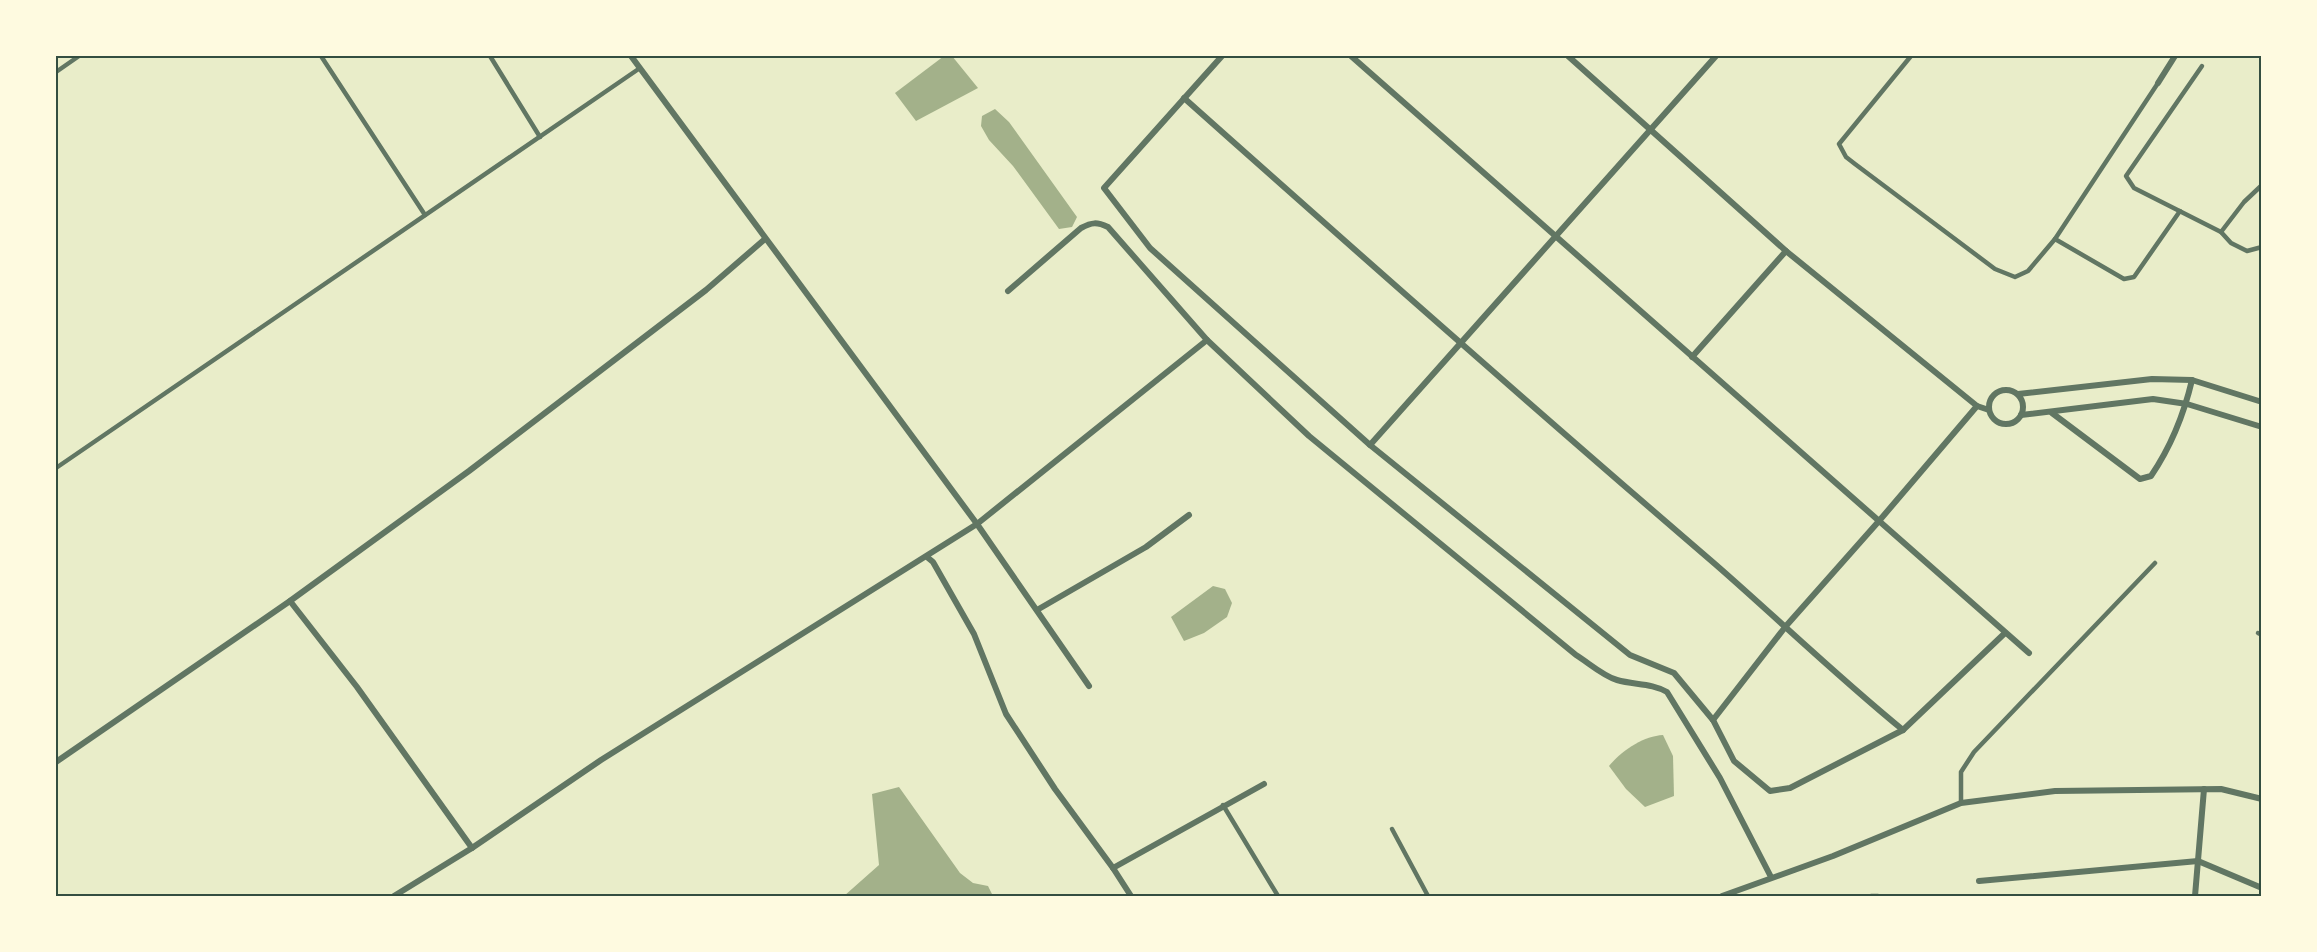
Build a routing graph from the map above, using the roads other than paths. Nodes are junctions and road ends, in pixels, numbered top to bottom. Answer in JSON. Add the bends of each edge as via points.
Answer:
{"nodes":[{"id":1,"x":80,"y":56,"type":"edge"},
{"id":2,"x":321,"y":56,"type":"edge"},
{"id":3,"x":490,"y":56,"type":"edge"},
{"id":4,"x":631,"y":56,"type":"edge"},
{"id":5,"x":1222,"y":56,"type":"edge"},
{"id":6,"x":1351,"y":56,"type":"edge"},
{"id":7,"x":1568,"y":56,"type":"edge"},
{"id":8,"x":1716,"y":56,"type":"edge"},
{"id":9,"x":1911,"y":56,"type":"edge"},
{"id":10,"x":2175,"y":56,"type":"edge"},
{"id":11,"x":2202,"y":66,"type":"dead end"},
{"id":12,"x":640,"y":68,"type":"junction"},
{"id":13,"x":56,"y":72,"type":"edge"},
{"id":14,"x":2158,"y":83,"type":"joint"},
{"id":15,"x":1184,"y":98,"type":"junction"},
{"id":16,"x":1649,"y":131,"type":"junction"},
{"id":17,"x":540,"y":137,"type":"junction"},
{"id":18,"x":2262,"y":185,"type":"edge"},
{"id":19,"x":2180,"y":211,"type":"junction"},
{"id":20,"x":425,"y":215,"type":"junction"},
{"id":21,"x":2221,"y":232,"type":"junction"},
{"id":22,"x":1555,"y":237,"type":"junction"},
{"id":23,"x":765,"y":239,"type":"junction"},
{"id":24,"x":2055,"y":239,"type":"junction"},
{"id":25,"x":2262,"y":247,"type":"edge"},
{"id":26,"x":1786,"y":251,"type":"junction"},
{"id":27,"x":1008,"y":291,"type":"dead end"},
{"id":28,"x":1207,"y":340,"type":"junction"},
{"id":29,"x":1460,"y":344,"type":"junction"},
{"id":30,"x":1692,"y":357,"type":"junction"},
{"id":31,"x":2192,"y":381,"type":"junction"},
{"id":32,"x":2018,"y":394,"type":"junction"},
{"id":33,"x":2262,"y":402,"type":"edge"},
{"id":34,"x":2187,"y":404,"type":"junction"},
{"id":35,"x":1977,"y":406,"type":"junction"},
{"id":36,"x":1989,"y":410,"type":"junction"},
{"id":37,"x":2052,"y":413,"type":"junction"},
{"id":38,"x":2021,"y":416,"type":"junction"},
{"id":39,"x":2262,"y":427,"type":"edge"},
{"id":40,"x":1370,"y":445,"type":"junction"},
{"id":41,"x":56,"y":468,"type":"edge"},
{"id":42,"x":1189,"y":515,"type":"dead end"},
{"id":43,"x":1879,"y":521,"type":"junction"},
{"id":44,"x":977,"y":524,"type":"junction"},
{"id":45,"x":927,"y":557,"type":"junction"},
{"id":46,"x":2155,"y":562,"type":"dead end"},
{"id":47,"x":290,"y":601,"type":"junction"},
{"id":48,"x":1037,"y":610,"type":"junction"},
{"id":49,"x":1786,"y":626,"type":"junction"},
{"id":50,"x":2005,"y":633,"type":"junction"},
{"id":51,"x":2029,"y":653,"type":"dead end"},
{"id":52,"x":1089,"y":686,"type":"dead end"},
{"id":53,"x":1713,"y":720,"type":"junction"},
{"id":54,"x":1903,"y":729,"type":"junction"},
{"id":55,"x":56,"y":762,"type":"edge"},
{"id":56,"x":1264,"y":784,"type":"dead end"},
{"id":57,"x":2204,"y":789,"type":"junction"},
{"id":58,"x":2262,"y":799,"type":"edge"},
{"id":59,"x":1961,"y":803,"type":"junction"},
{"id":60,"x":1222,"y":806,"type":"junction"},
{"id":61,"x":1392,"y":829,"type":"dead end"},
{"id":62,"x":472,"y":848,"type":"junction"},
{"id":63,"x":2198,"y":861,"type":"junction"},
{"id":64,"x":1113,"y":868,"type":"junction"},
{"id":65,"x":1771,"y":877,"type":"junction"},
{"id":66,"x":1979,"y":881,"type":"dead end"},
{"id":67,"x":2262,"y":888,"type":"edge"},
{"id":68,"x":394,"y":897,"type":"edge"},
{"id":69,"x":1131,"y":897,"type":"edge"},
{"id":70,"x":1278,"y":897,"type":"edge"},
{"id":71,"x":1428,"y":897,"type":"edge"},
{"id":72,"x":1722,"y":897,"type":"edge"},
{"id":73,"x":1872,"y":897,"type":"edge"},
{"id":74,"x":1878,"y":897,"type":"edge"},
{"id":75,"x":2195,"y":897,"type":"edge"}],
"edges":[{"from":1,"to":13,"type":"lane"},
{"from":2,"to":20,"type":"lane"},
{"from":3,"to":17,"type":"lane"},
{"from":4,"to":12,"type":"street"},
{"from":5,"to":15,"type":"street"},
{"from":6,"to":22,"type":"street"},
{"from":7,"to":16,"type":"street"},
{"from":8,"to":16,"type":"street"},
{"from":9,"to":24,"type":"lane","via":[[1839,144],[1846,157],[1995,269],[2015,277],[2028,271]]},
{"from":10,"to":14,"type":"street"},
{"from":11,"to":19,"type":"lane","via":[[2126,176],[2134,188]]},
{"from":12,"to":17,"type":"lane"},
{"from":12,"to":23,"type":"street"},
{"from":14,"to":24,"type":"lane"},
{"from":15,"to":29,"type":"street"},
{"from":15,"to":40,"type":"street","via":[[1104,188],[1149,248]]},
{"from":16,"to":22,"type":"street"},
{"from":16,"to":26,"type":"street"},
{"from":17,"to":20,"type":"lane"},
{"from":18,"to":21,"type":"lane"},
{"from":19,"to":21,"type":"lane"},
{"from":19,"to":24,"type":"lane","via":[[2133,277],[2124,279]]},
{"from":20,"to":41,"type":"lane"},
{"from":21,"to":25,"type":"lane","via":[[2247,251]]},
{"from":22,"to":29,"type":"street"},
{"from":22,"to":30,"type":"street"},
{"from":23,"to":44,"type":"street"},
{"from":23,"to":47,"type":"street","via":[[706,290]]},
{"from":26,"to":30,"type":"street"},
{"from":26,"to":35,"type":"street"},
{"from":27,"to":28,"type":"street","via":[[1082,228],[1091,222],[1100,223],[1108,227]]},
{"from":28,"to":44,"type":"street"},
{"from":28,"to":65,"type":"street","via":[[1309,436],[1576,655],[1613,679],[1656,686],[1667,692],[1720,778]]},
{"from":29,"to":40,"type":"street"},
{"from":29,"to":49,"type":"street"},
{"from":30,"to":43,"type":"street"},
{"from":31,"to":32,"type":"street","via":[[2152,379]]},
{"from":31,"to":33,"type":"street"},
{"from":31,"to":34,"type":"street"},
{"from":32,"to":36,"type":"street","via":[[2011,390],[1994,394]]},
{"from":32,"to":38,"type":"street","via":[[2024,408]]},
{"from":34,"to":37,"type":"street","via":[[2153,399]]},
{"from":34,"to":37,"type":"street","via":[[2162,460],[2151,476],[2140,479]]},
{"from":34,"to":39,"type":"street"},
{"from":35,"to":36,"type":"street"},
{"from":35,"to":43,"type":"street"},
{"from":36,"to":38,"type":"street","via":[[2003,424],[2014,423]]},
{"from":37,"to":38,"type":"street"},
{"from":40,"to":53,"type":"street","via":[[1630,655],[1674,673]]},
{"from":42,"to":48,"type":"street","via":[[1146,547]]},
{"from":43,"to":49,"type":"street"},
{"from":43,"to":50,"type":"street"},
{"from":44,"to":45,"type":"street"},
{"from":44,"to":48,"type":"street"},
{"from":45,"to":62,"type":"street","via":[[601,760]]},
{"from":45,"to":64,"type":"street","via":[[974,634],[1006,714]]},
{"from":46,"to":59,"type":"lane","via":[[1974,752],[1961,772]]},
{"from":47,"to":55,"type":"street"},
{"from":47,"to":62,"type":"street"},
{"from":48,"to":52,"type":"street"},
{"from":49,"to":53,"type":"street"},
{"from":49,"to":54,"type":"street","via":[[1863,698]]},
{"from":50,"to":51,"type":"street"},
{"from":50,"to":54,"type":"street"},
{"from":53,"to":54,"type":"street","via":[[1734,761],[1770,791],[1790,788]]},
{"from":56,"to":60,"type":"street"},
{"from":57,"to":58,"type":"street"},
{"from":57,"to":59,"type":"street","via":[[2055,791]]},
{"from":57,"to":63,"type":"street"},
{"from":59,"to":65,"type":"street"},
{"from":60,"to":64,"type":"street"},
{"from":60,"to":70,"type":"lane"},
{"from":61,"to":71,"type":"lane"},
{"from":62,"to":68,"type":"street"},
{"from":63,"to":66,"type":"street"},
{"from":63,"to":67,"type":"street"},
{"from":63,"to":75,"type":"street"},
{"from":64,"to":69,"type":"street"},
{"from":65,"to":72,"type":"street"},
{"from":73,"to":74,"type":"lane"}]}
